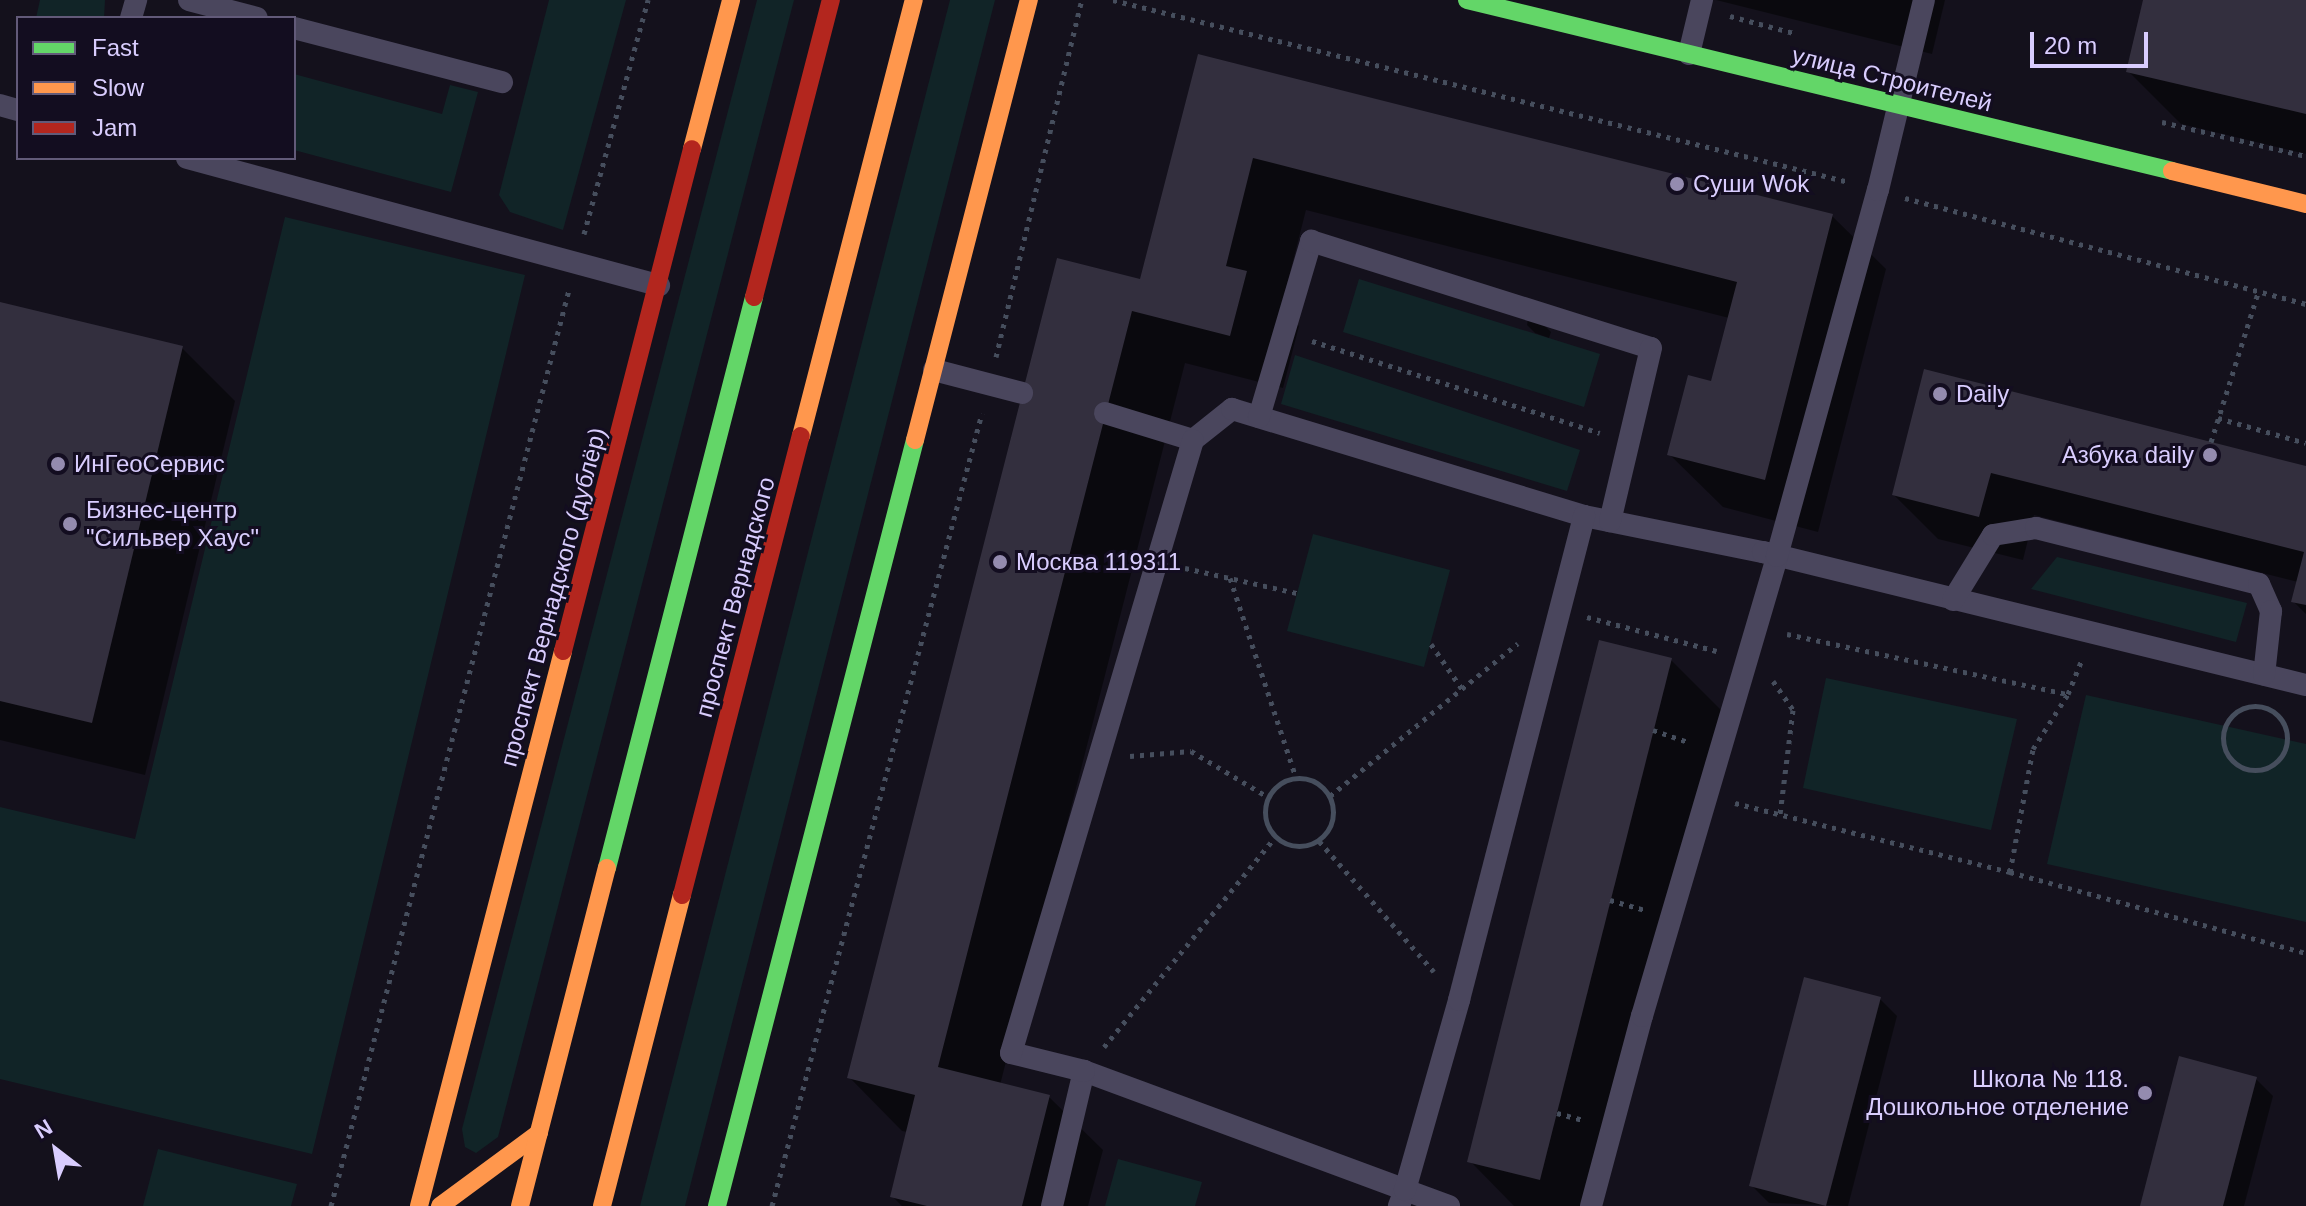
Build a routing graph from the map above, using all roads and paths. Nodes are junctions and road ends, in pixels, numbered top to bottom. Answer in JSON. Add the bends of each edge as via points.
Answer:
{"nodes":[{"id":1,"x":189,"y":0,"type":"edge"},
{"id":2,"x":648,"y":0,"type":"edge"},
{"id":3,"x":731,"y":0,"type":"edge"},
{"id":4,"x":831,"y":0,"type":"edge"},
{"id":5,"x":914,"y":0,"type":"edge"},
{"id":6,"x":1029,"y":0,"type":"edge"},
{"id":7,"x":1082,"y":0,"type":"edge"},
{"id":8,"x":1113,"y":0,"type":"edge"},
{"id":9,"x":1467,"y":0,"type":"edge"},
{"id":10,"x":1702,"y":0,"type":"edge"},
{"id":11,"x":1924,"y":0,"type":"edge"},
{"id":12,"x":249,"y":16,"type":"edge"},
{"id":13,"x":296,"y":29,"type":"edge"},
{"id":14,"x":1689,"y":54,"type":"junction"},
{"id":15,"x":502,"y":82,"type":"dead end"},
{"id":16,"x":1900,"y":106,"type":"junction"},
{"id":17,"x":194,"y":160,"type":"edge"},
{"id":18,"x":1878,"y":190,"type":"junction"},
{"id":19,"x":2306,"y":204,"type":"edge"},
{"id":20,"x":577,"y":262,"type":"junction"},
{"id":21,"x":659,"y":285,"type":"junction"},
{"id":22,"x":2258,"y":293,"type":"junction"},
{"id":23,"x":2306,"y":304,"type":"edge"},
{"id":24,"x":1285,"y":332,"type":"junction"},
{"id":25,"x":934,"y":370,"type":"junction"},
{"id":26,"x":989,"y":384,"type":"junction"},
{"id":27,"x":1022,"y":393,"type":"dead end"},
{"id":28,"x":1105,"y":413,"type":"dead end"},
{"id":29,"x":1259,"y":417,"type":"junction"},
{"id":30,"x":2218,"y":418,"type":"junction"},
{"id":31,"x":1193,"y":440,"type":"junction"},
{"id":32,"x":1628,"y":442,"type":"junction"},
{"id":33,"x":2211,"y":442,"type":"dead end"},
{"id":34,"x":2306,"y":443,"type":"edge"},
{"id":35,"x":1584,"y":516,"type":"junction"},
{"id":36,"x":1610,"y":521,"type":"junction"},
{"id":37,"x":1777,"y":556,"type":"junction"},
{"id":38,"x":1156,"y":562,"type":"junction"},
{"id":39,"x":1230,"y":578,"type":"junction"},
{"id":40,"x":1297,"y":593,"type":"dead end"},
{"id":41,"x":1953,"y":600,"type":"junction"},
{"id":42,"x":1558,"y":610,"type":"junction"},
{"id":43,"x":1774,"y":631,"type":"dead end"},
{"id":44,"x":1431,"y":644,"type":"dead end"},
{"id":45,"x":1746,"y":659,"type":"junction"},
{"id":46,"x":2264,"y":675,"type":"junction"},
{"id":47,"x":2306,"y":685,"type":"edge"},
{"id":48,"x":1462,"y":689,"type":"junction"},
{"id":49,"x":2259,"y":706,"type":"joint"},
{"id":50,"x":1096,"y":759,"type":"junction"},
{"id":51,"x":1296,"y":779,"type":"junction"},
{"id":52,"x":1330,"y":796,"type":"junction"},
{"id":53,"x":1705,"y":796,"type":"junction"},
{"id":54,"x":1268,"y":797,"type":"junction"},
{"id":55,"x":1780,"y":814,"type":"junction"},
{"id":56,"x":1275,"y":837,"type":"junction"},
{"id":57,"x":1319,"y":841,"type":"junction"},
{"id":58,"x":2010,"y":872,"type":"junction"},
{"id":59,"x":2306,"y":953,"type":"edge"},
{"id":60,"x":1459,"y":1000,"type":"junction"},
{"id":61,"x":1084,"y":1071,"type":"junction"},
{"id":62,"x":539,"y":1133,"type":"junction"},
{"id":63,"x":1402,"y":1198,"type":"edge"},
{"id":64,"x":331,"y":1206,"type":"edge"},
{"id":65,"x":419,"y":1206,"type":"edge"},
{"id":66,"x":440,"y":1206,"type":"edge"},
{"id":67,"x":520,"y":1206,"type":"edge"},
{"id":68,"x":602,"y":1206,"type":"edge"},
{"id":69,"x":717,"y":1206,"type":"edge"},
{"id":70,"x":772,"y":1206,"type":"edge"},
{"id":71,"x":1052,"y":1206,"type":"edge"},
{"id":72,"x":1449,"y":1206,"type":"edge"},
{"id":73,"x":1591,"y":1206,"type":"edge"}],
"edges":[{"from":1,"to":12,"type":"lane"},
{"from":2,"to":20,"type":"path"},
{"from":3,"to":21,"type":"street","name":"проспект Вернадского (дублёр)"},
{"from":4,"to":62,"type":"street"},
{"from":5,"to":68,"type":"street","name":"проспект Вернадского"},
{"from":6,"to":25,"type":"street"},
{"from":7,"to":26,"type":"path"},
{"from":8,"to":18,"type":"path"},
{"from":9,"to":14,"type":"street","name":"улица Строителей"},
{"from":10,"to":14,"type":"lane"},
{"from":11,"to":16,"type":"lane"},
{"from":13,"to":15,"type":"lane"},
{"from":14,"to":16,"type":"street","name":"улица Строителей"},
{"from":16,"to":18,"type":"lane"},
{"from":16,"to":19,"type":"street","name":"улица Строителей"},
{"from":17,"to":20,"type":"lane"},
{"from":18,"to":22,"type":"path"},
{"from":18,"to":37,"type":"lane"},
{"from":20,"to":21,"type":"lane"},
{"from":20,"to":64,"type":"path"},
{"from":21,"to":65,"type":"street","name":"проспект Вернадского (дублёр)"},
{"from":22,"to":23,"type":"path"},
{"from":22,"to":30,"type":"path"},
{"from":24,"to":29,"type":"lane"},
{"from":24,"to":32,"type":"path"},
{"from":24,"to":32,"type":"lane","via":[[1311,241],[1651,348]]},
{"from":25,"to":26,"type":"lane"},
{"from":25,"to":69,"type":"street"},
{"from":26,"to":27,"type":"lane"},
{"from":26,"to":70,"type":"path"},
{"from":28,"to":31,"type":"lane"},
{"from":29,"to":31,"type":"lane","via":[[1232,409]]},
{"from":29,"to":35,"type":"lane"},
{"from":30,"to":33,"type":"path"},
{"from":30,"to":34,"type":"path"},
{"from":31,"to":38,"type":"lane"},
{"from":32,"to":36,"type":"lane"},
{"from":35,"to":36,"type":"lane"},
{"from":35,"to":42,"type":"lane"},
{"from":36,"to":37,"type":"lane"},
{"from":37,"to":41,"type":"lane"},
{"from":37,"to":45,"type":"lane"},
{"from":38,"to":39,"type":"path"},
{"from":38,"to":50,"type":"lane"},
{"from":39,"to":40,"type":"path"},
{"from":39,"to":51,"type":"path"},
{"from":41,"to":46,"type":"lane"},
{"from":41,"to":46,"type":"lane","via":[[1993,535],[2036,528],[2259,584],[2271,611]]},
{"from":42,"to":45,"type":"path"},
{"from":42,"to":48,"type":"path"},
{"from":42,"to":60,"type":"lane"},
{"from":43,"to":58,"type":"path","via":[[2068,694],[2033,749]]},
{"from":44,"to":48,"type":"path"},
{"from":45,"to":53,"type":"lane"},
{"from":45,"to":55,"type":"path","via":[[1763,667],[1793,710]]},
{"from":46,"to":47,"type":"lane"},
{"from":48,"to":52,"type":"path"},
{"from":49,"to":49,"type":"path","via":[[2238,710],[2222,736],[2229,758],[2248,769],[2270,766],[2287,741],[2282,719]]},
{"from":50,"to":54,"type":"path","via":[[1191,751]]},
{"from":50,"to":61,"type":"lane","via":[[1011,1053]]},
{"from":51,"to":52,"type":"path","via":[[1315,782]]},
{"from":51,"to":54,"type":"path","via":[[1284,781]]},
{"from":52,"to":57,"type":"path","via":[[1331,825]]},
{"from":53,"to":55,"type":"path"},
{"from":53,"to":73,"type":"lane"},
{"from":54,"to":56,"type":"path","via":[[1265,819]]},
{"from":55,"to":58,"type":"path"},
{"from":56,"to":57,"type":"path","via":[[1296,847]]},
{"from":56,"to":61,"type":"path"},
{"from":57,"to":60,"type":"path"},
{"from":58,"to":59,"type":"path"},
{"from":60,"to":63,"type":"lane"},
{"from":61,"to":63,"type":"lane"},
{"from":61,"to":71,"type":"lane"},
{"from":62,"to":66,"type":"street"},
{"from":62,"to":67,"type":"street"},
{"from":63,"to":72,"type":"lane"}]}
